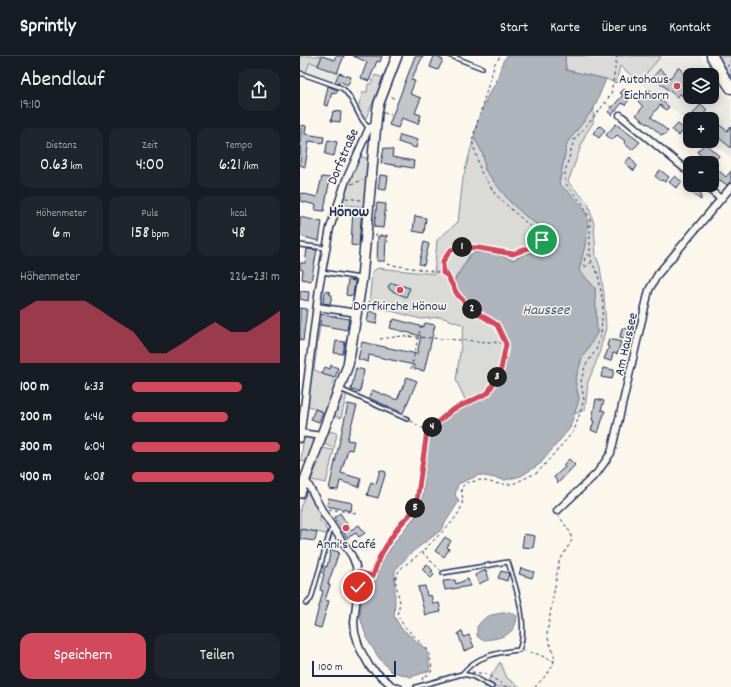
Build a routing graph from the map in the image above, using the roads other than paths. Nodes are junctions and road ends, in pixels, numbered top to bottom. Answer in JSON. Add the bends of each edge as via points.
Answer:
{"nodes":[{"id":1,"x":397,"y":56,"type":"edge"},
{"id":2,"x":451,"y":56,"type":"edge"},
{"id":3,"x":712,"y":56,"type":"edge"},
{"id":4,"x":482,"y":68,"type":"dead end"},
{"id":5,"x":300,"y":73,"type":"edge"},
{"id":6,"x":731,"y":88,"type":"edge"},
{"id":7,"x":620,"y":115,"type":"road end"},
{"id":8,"x":372,"y":127,"type":"junction"},
{"id":9,"x":683,"y":167,"type":"edge"},
{"id":10,"x":731,"y":187,"type":"edge"},
{"id":11,"x":712,"y":192,"type":"edge"},
{"id":12,"x":721,"y":199,"type":"junction"},
{"id":13,"x":300,"y":245,"type":"edge"},
{"id":14,"x":325,"y":248,"type":"junction"},
{"id":15,"x":322,"y":272,"type":"junction"},
{"id":16,"x":362,"y":278,"type":"junction"},
{"id":17,"x":317,"y":307,"type":"junction"},
{"id":18,"x":357,"y":313,"type":"junction"},
{"id":19,"x":340,"y":389,"type":"junction"},
{"id":20,"x":407,"y":418,"type":"road end"},
{"id":21,"x":300,"y":435,"type":"edge"},
{"id":22,"x":322,"y":436,"type":"junction"},
{"id":23,"x":304,"y":482,"type":"junction"},
{"id":24,"x":300,"y":493,"type":"edge"},
{"id":25,"x":557,"y":511,"type":"road end"},
{"id":26,"x":333,"y":527,"type":"junction"},
{"id":27,"x":443,"y":573,"type":"road end"},
{"id":28,"x":306,"y":604,"type":"dead end"},
{"id":29,"x":462,"y":674,"type":"junction"},
{"id":30,"x":389,"y":685,"type":"edge"},
{"id":31,"x":400,"y":687,"type":"edge"},
{"id":32,"x":418,"y":687,"type":"edge"},
{"id":33,"x":492,"y":687,"type":"edge"}],
"edges":[{"from":1,"to":8,"type":"main road","name":"Dorfstraße"},
{"from":2,"to":4,"type":"lane"},
{"from":3,"to":6,"type":"main road"},
{"from":5,"to":8,"type":"lane","via":[[342,88],[347,92],[363,123]]},
{"from":7,"to":9,"type":"street"},
{"from":8,"to":14,"type":"street","name":"Dorfstraße","via":[[345,182]]},
{"from":8,"to":16,"type":"main road","name":"Dorfstraße","via":[[372,179]]},
{"from":10,"to":12,"type":"street","name":"Am Haussee"},
{"from":11,"to":12,"type":"street"},
{"from":12,"to":25,"type":"street","name":"Am Haussee","via":[[658,274],[649,290],[612,453],[597,473]]},
{"from":13,"to":14,"type":"lane"},
{"from":14,"to":15,"type":"street","name":"Dorfstraße"},
{"from":15,"to":16,"type":"lane"},
{"from":15,"to":17,"type":"street","name":"Dorfstraße"},
{"from":16,"to":18,"type":"main road","name":"Dorfstraße"},
{"from":17,"to":18,"type":"street"},
{"from":17,"to":21,"type":"street","name":"Dorfstraße"},
{"from":18,"to":19,"type":"main road","name":"Dorfstraße","via":[[348,365]]},
{"from":19,"to":20,"type":"lane"},
{"from":19,"to":22,"type":"main road","name":"Dorfstraße"},
{"from":21,"to":22,"type":"street"},
{"from":22,"to":23,"type":"main road","name":"Dorfstraße"},
{"from":23,"to":24,"type":"main road","name":"Dorfstraße"},
{"from":23,"to":26,"type":"street","via":[[308,484]]},
{"from":26,"to":28,"type":"lane","via":[[311,599]]},
{"from":26,"to":30,"type":"street","via":[[352,556],[357,572],[354,622],[357,641],[370,667]]},
{"from":27,"to":29,"type":"lane","via":[[508,562],[523,626],[519,650],[489,655],[469,665]]},
{"from":29,"to":32,"type":"lane"},
{"from":29,"to":33,"type":"lane","via":[[472,676]]},
{"from":30,"to":31,"type":"lane"}]}
